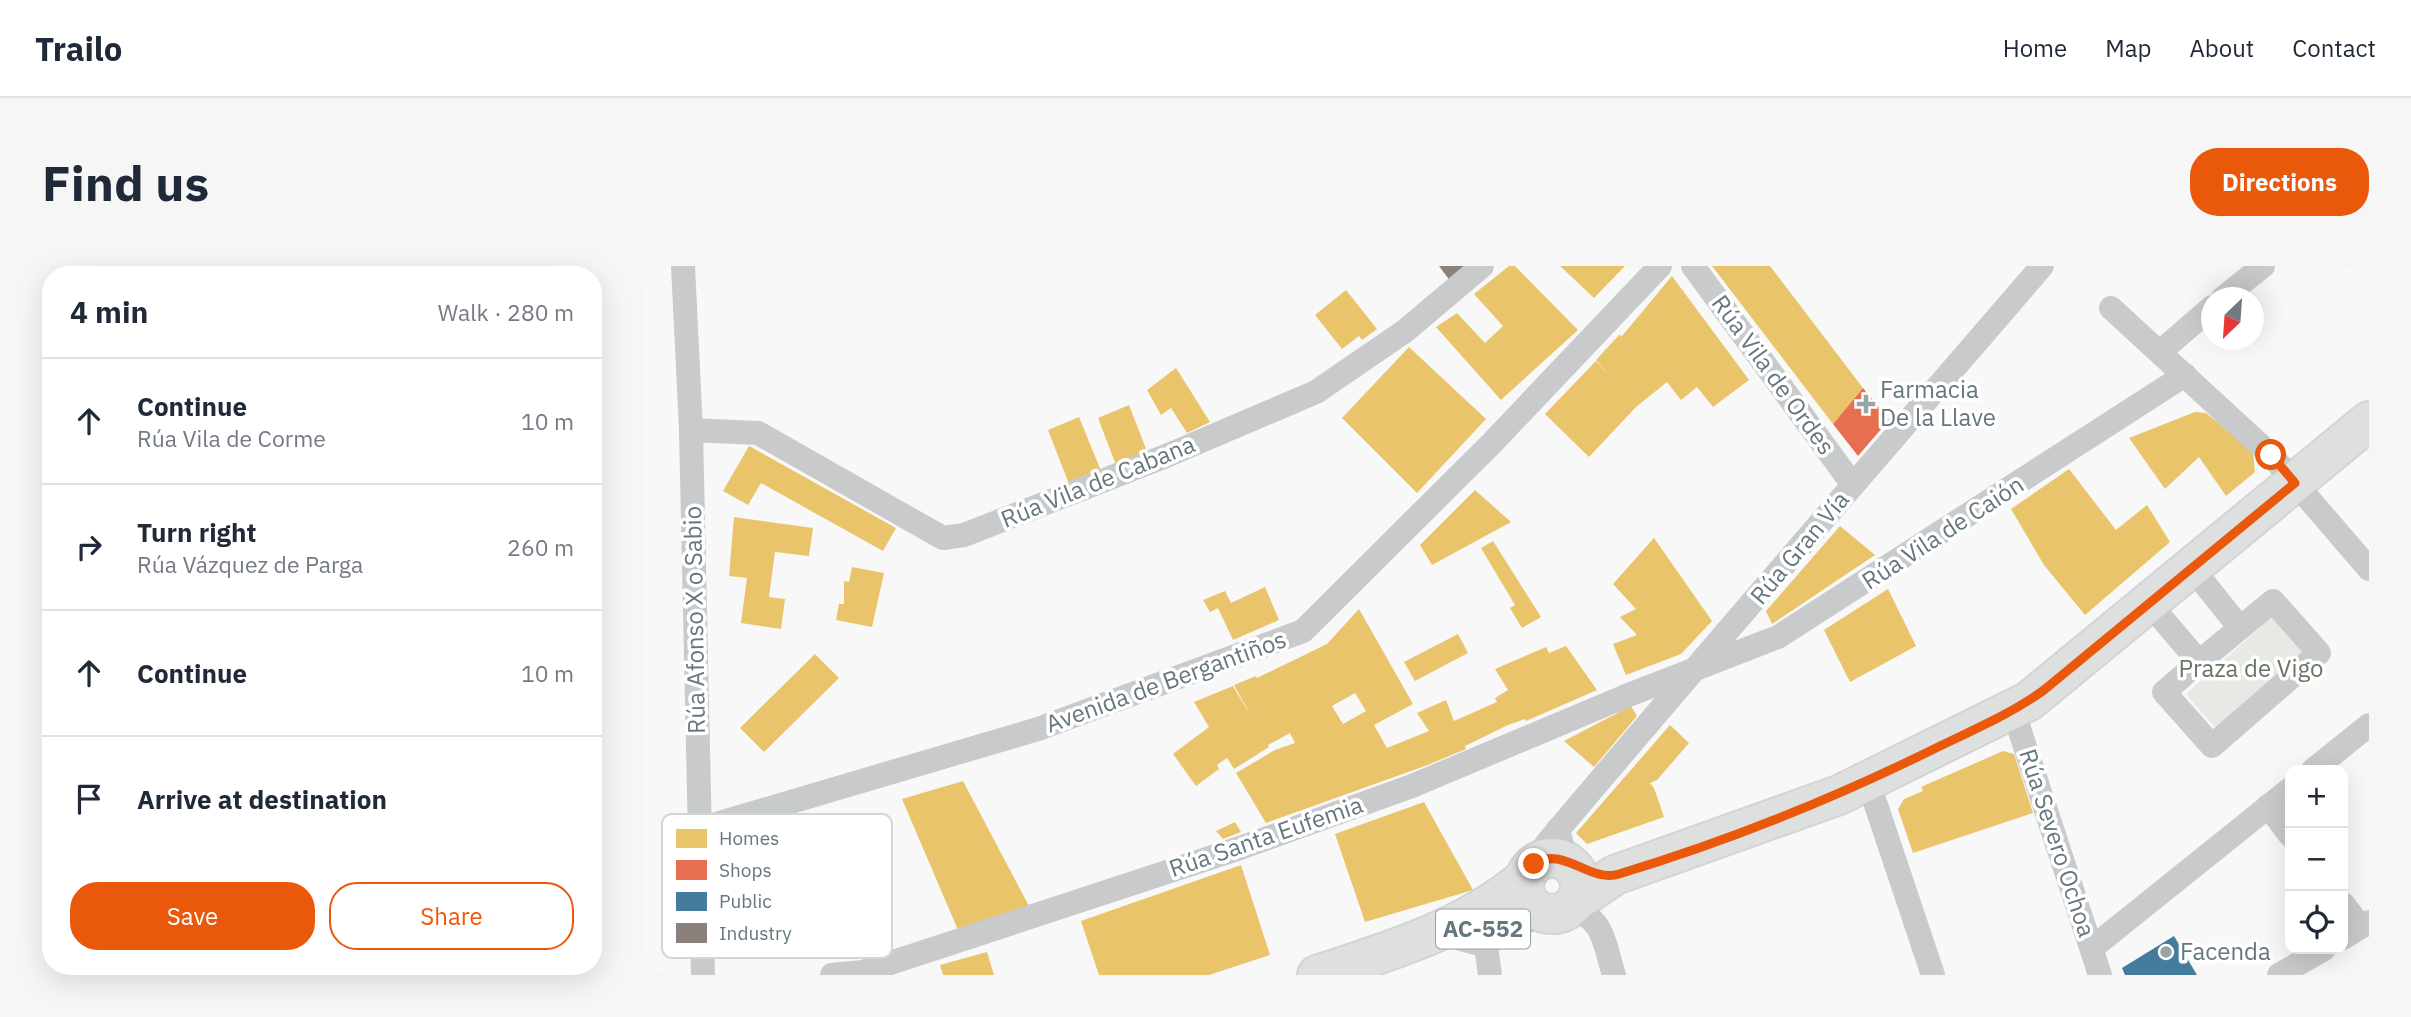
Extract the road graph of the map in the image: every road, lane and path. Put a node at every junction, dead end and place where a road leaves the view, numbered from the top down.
1 (683, 266) edge
2 (1482, 266) edge
3 (1660, 266) edge
4 (1693, 266) edge
5 (2042, 266) edge
6 (2263, 266) edge
7 (2237, 287) edge
8 (2111, 308) dead end
9 (2201, 316) edge
10 (2160, 352) junction
11 (2185, 374) junction
12 (2369, 421) edge
13 (691, 430) junction
14 (2295, 483) junction
15 (1853, 485) junction
16 (2192, 568) junction
17 (2369, 569) edge
18 (2149, 603) junction
19 (2240, 628) junction
20 (2199, 662) junction
21 (1690, 673) junction
22 (2013, 710) junction
23 (2369, 725) edge
24 (2319, 765) edge
25 (1868, 781) junction
26 (2285, 793) edge
27 (2268, 806) junction
28 (699, 814) edge
29 (753, 814) edge
30 (2285, 828) edge
31 (1545, 889) junction
32 (2348, 913) edge
33 (2357, 929) edge
34 (1436, 938) junction
35 (2092, 948) junction
36 (2314, 961) edge
37 (832, 975) edge
38 (1317, 975) edge
39 (1490, 975) edge
40 (1614, 975) edge
41 (1933, 975) edge
42 (2100, 975) edge
43 (2279, 975) edge

1 - 13 street, Rúa Afonso X o Sabio
2 - 13 street, Rúa Vila de Cabana
3 - 29 street, Avenida de Bergantiños
4 - 15 street, Rúa Vila de Ordes
5 - 15 street, Rúa Gran Vía
6 - 7 street
8 - 10 street
9 - 10 street
10 - 11 street
11 - 14 street
11 - 21 street, Rúa Vila de Caión
12 - 14 main road
13 - 28 street, Rúa Afonso X o Sabio
14 - 16 main road
14 - 17 street
15 - 21 street, Rúa Gran Vía
16 - 18 main road
16 - 19 street
18 - 20 street
18 - 22 main road
19 - 20 street
19 - 20 street
21 - 31 street, Rúa Gran Vía
21 - 37 street, Rúa Santa Eufemia
22 - 25 main road
22 - 35 street, Rúa Severo Ochoa
23 - 24 street
25 - 31 main road
25 - 41 street
26 - 27 street
27 - 30 street
27 - 35 street
31 - 34 street
31 - 34 main road, AC-552
31 - 39 street
31 - 40 street
32 - 33 street
34 - 38 main road, AC-552
35 - 42 street, Rúa Severo Ochoa
36 - 43 street

